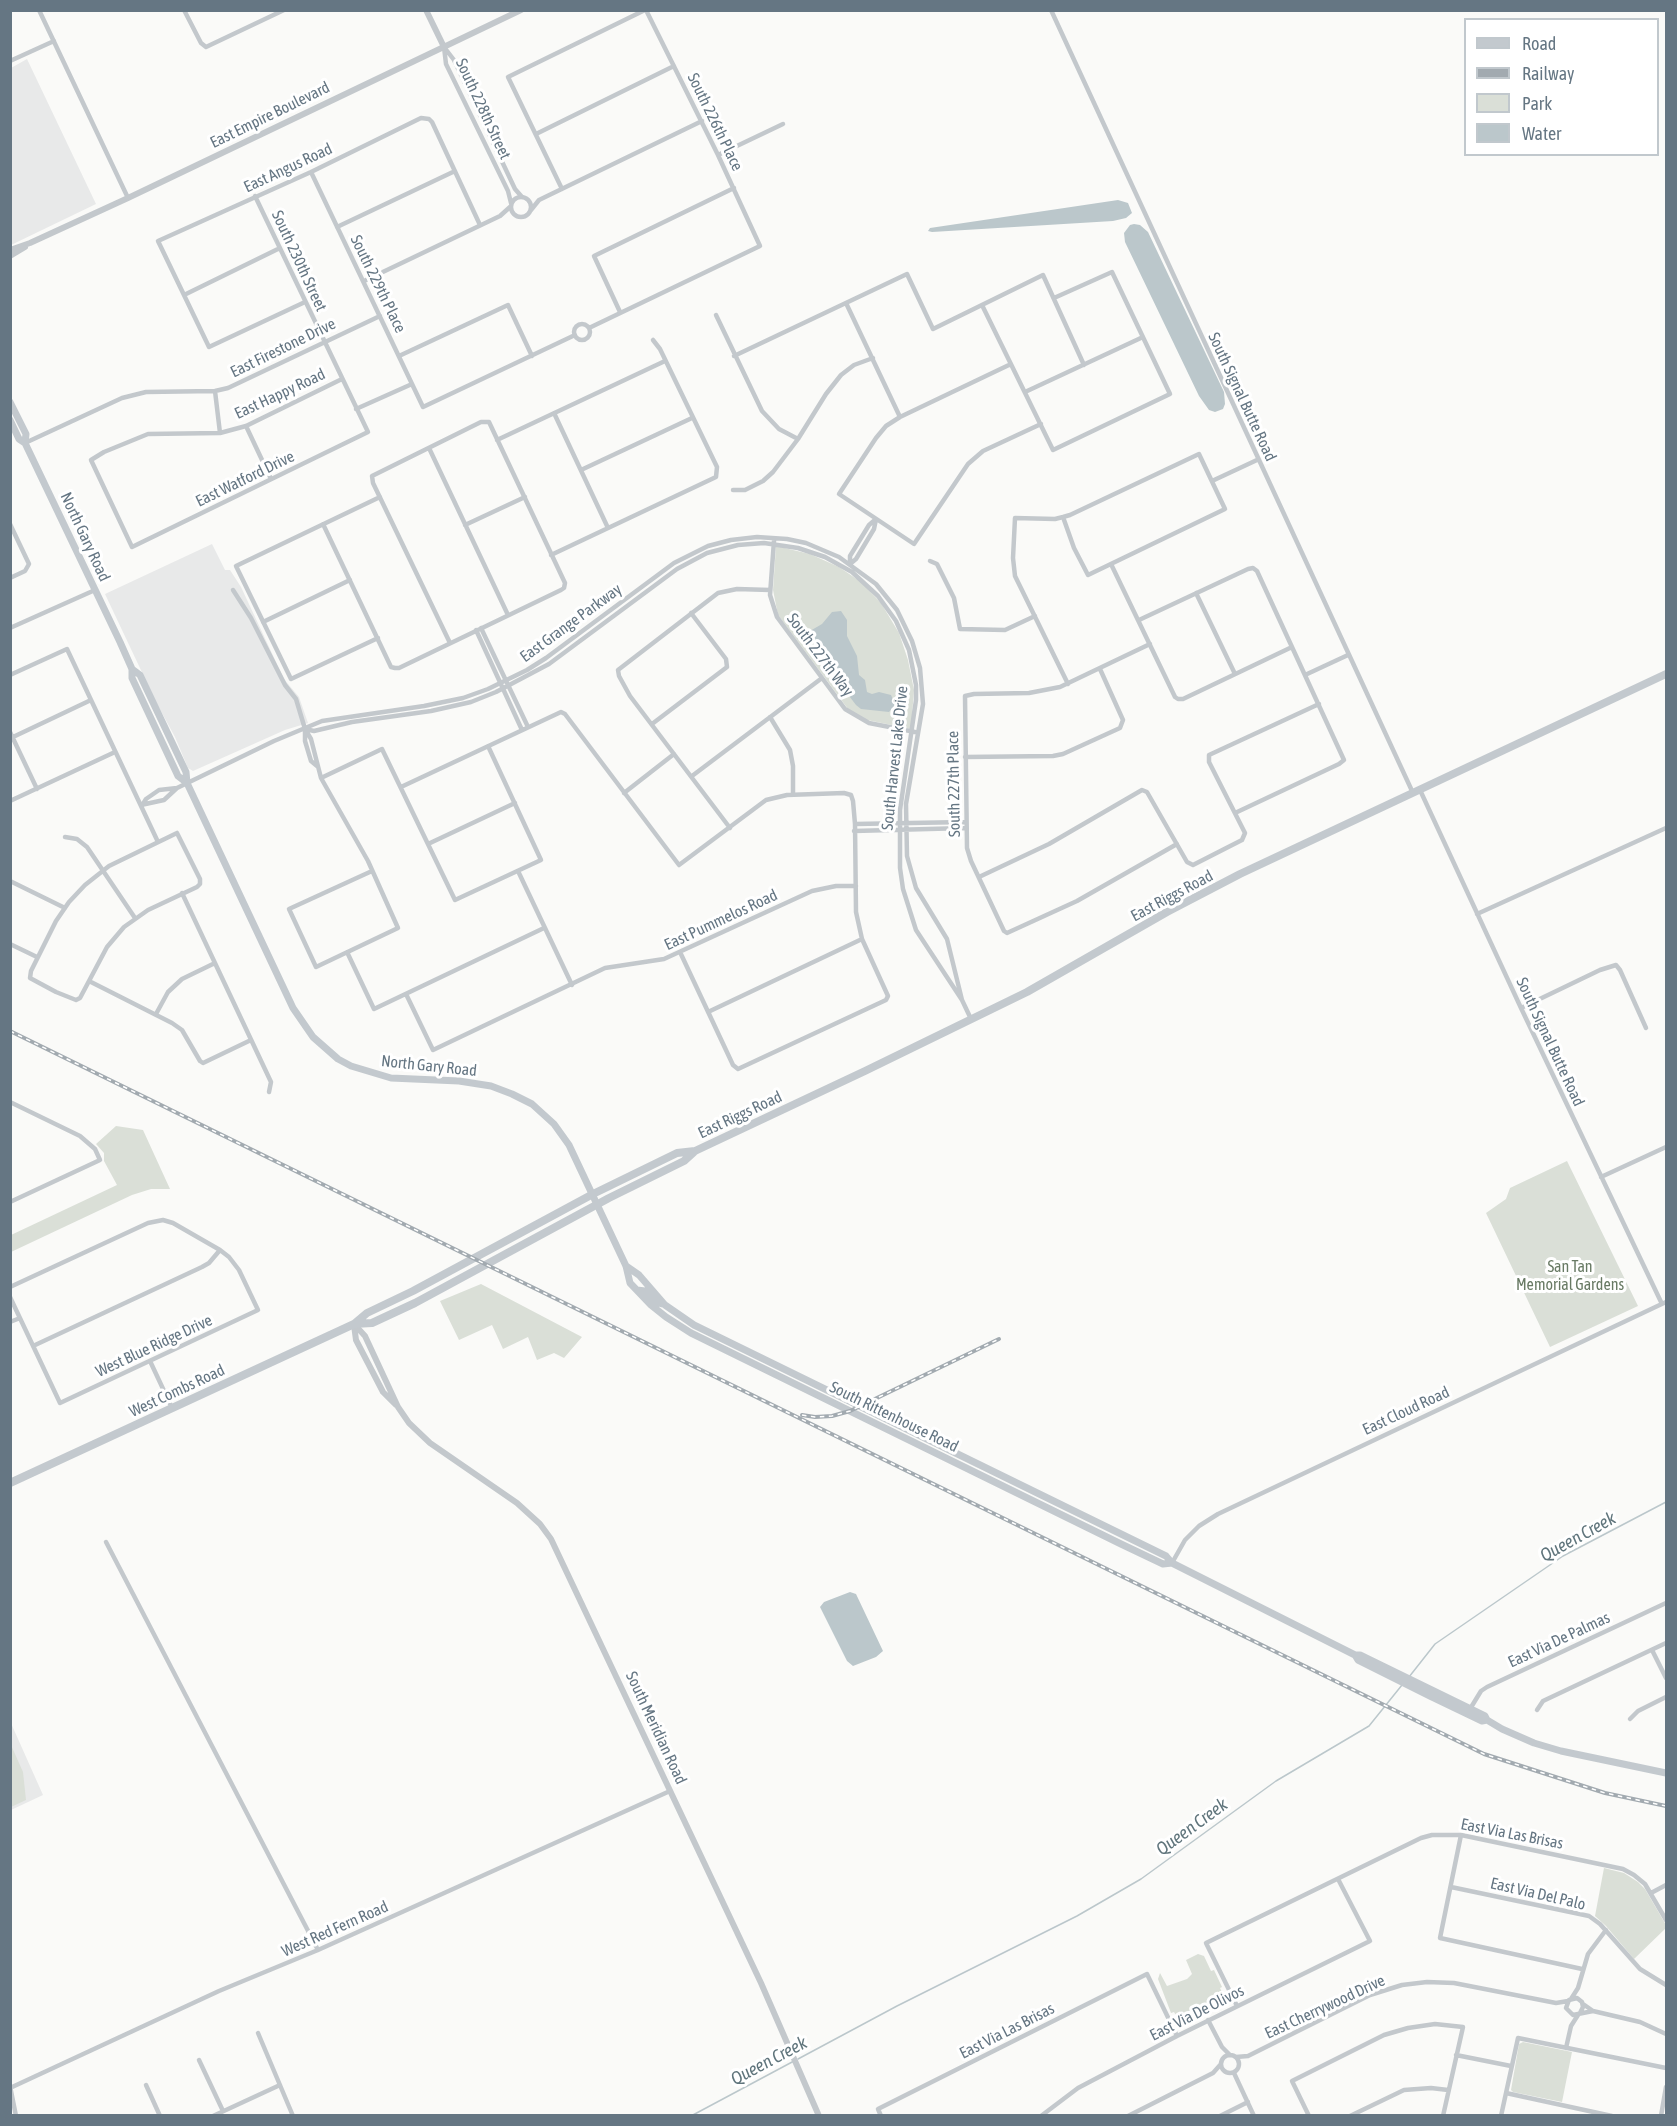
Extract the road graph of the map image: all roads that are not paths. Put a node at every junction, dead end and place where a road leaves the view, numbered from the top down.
1 (39, 10) edge
2 (184, 10) edge
3 (284, 10) edge
4 (426, 10) edge
5 (521, 10) edge
6 (645, 10) edge
7 (1051, 10) edge
8 (54, 41) junction
9 (444, 47) junction
10 (10, 61) edge
11 (674, 66) junction
12 (702, 121) junction
13 (783, 124) dead end
14 (536, 134) junction
15 (718, 155) junction
16 (455, 171) junction
17 (311, 172) junction
18 (562, 189) junction
19 (734, 189) junction
20 (255, 196) junction
21 (522, 197) junction
22 (128, 198) junction
23 (528, 200) junction
24 (539, 200) junction
25 (511, 205) junction
26 (531, 210) junction
27 (500, 216) junction
28 (514, 216) junction
29 (480, 225) junction
30 (337, 227) junction
31 (30, 243) junction
32 (279, 249) junction
33 (10, 250) edge
34 (10, 256) edge
35 (363, 281) junction
36 (184, 295) junction
37 (1054, 298) junction
38 (305, 302) junction
39 (846, 303) junction
40 (982, 304) junction
41 (620, 312) junction
42 (380, 315) junction
43 (716, 315) dead end
44 (589, 328) junction
45 (575, 335) junction
46 (1143, 337) junction
47 (653, 340) dead end
48 (324, 342) junction
49 (399, 356) junction
50 (532, 356) junction
51 (734, 356) junction
52 (873, 358) junction
53 (665, 361) junction
54 (1011, 364) junction
55 (1084, 365) junction
56 (342, 379) junction
57 (412, 384) junction
58 (215, 391) junction
59 (1025, 392) junction
60 (10, 402) edge
61 (357, 409) junction
62 (554, 413) junction
63 (900, 417) junction
64 (692, 418) junction
65 (10, 420) edge
66 (1041, 424) junction
67 (246, 426) junction
68 (368, 432) joint
69 (220, 433) junction
70 (798, 439) junction
71 (497, 440) junction
72 (25, 443) junction
73 (429, 448) junction
74 (1257, 460) junction
75 (581, 470) junction
76 (272, 479) junction
77 (1212, 481) junction
78 (733, 490) dead end
79 (380, 497) junction
80 (525, 497) junction
81 (1063, 517) junction
82 (876, 519) junction
83 (10, 524) edge
84 (323, 524) junction
85 (465, 525) junction
86 (608, 528) junction
87 (860, 540) junction
88 (774, 541) junction
89 (866, 543) junction
90 (132, 547) joint
91 (551, 555) junction
92 (930, 561) dead end
93 (1111, 564) junction
94 (848, 566) junction
95 (10, 578) edge
96 (350, 580) junction
97 (95, 590) junction
98 (233, 590) dead end
99 (770, 590) junction
100 (1196, 593) junction
101 (691, 613) junction
102 (508, 615) junction
103 (1035, 616) junction
104 (1139, 620) junction
105 (263, 622) junction
106 (10, 628) edge
107 (478, 629) junction
108 (378, 638) junction
109 (450, 643) junction
110 (1150, 644) junction
111 (1292, 647) junction
112 (1348, 655) junction
113 (1100, 669) junction
114 (1235, 674) junction
115 (1666, 674) edge
116 (10, 675) edge
117 (1305, 675) junction
118 (822, 678) junction
119 (503, 681) junction
120 (1068, 684) junction
121 (506, 687) junction
122 (91, 700) junction
123 (1319, 704) junction
124 (770, 717) junction
125 (652, 724) junction
126 (525, 728) junction
127 (305, 729) junction
128 (913, 731) junction
129 (919, 733) junction
130 (12, 734) edge
131 (488, 746) junction
132 (115, 752) junction
133 (674, 754) junction
134 (965, 757) junction
135 (692, 776) junction
136 (321, 778) junction
137 (187, 783) junction
138 (177, 788) junction
139 (401, 788) junction
140 (37, 789) junction
141 (1416, 792) junction
142 (156, 793) junction
143 (624, 793) junction
144 (793, 794) junction
145 (10, 801) edge
146 (159, 801) junction
147 (515, 803) junction
148 (142, 804) junction
149 (1235, 813) junction
150 (899, 823) junction
151 (906, 823) junction
152 (855, 824) junction
153 (966, 825) junction
154 (730, 828) junction
155 (1666, 828) edge
156 (899, 829) junction
157 (906, 829) junction
158 (854, 831) junction
159 (65, 837) dead end
160 (158, 842) junction
161 (428, 844) junction
162 (1177, 844) junction
163 (103, 869) junction
164 (372, 871) junction
165 (518, 871) junction
166 (979, 877) junction
167 (10, 881) edge
168 (856, 886) junction
169 (182, 893) junction
170 (65, 908) junction
171 (1476, 914) junction
172 (135, 918) junction
173 (544, 927) junction
174 (862, 939) junction
175 (10, 944) edge
176 (347, 952) junction
177 (680, 952) junction
178 (37, 957) junction
179 (215, 963) junction
180 (88, 981) junction
181 (572, 985) junction
182 (406, 994) junction
183 (962, 1000) junction
184 (1521, 1008) junction
185 (708, 1012) junction
186 (156, 1014) junction
187 (972, 1020) junction
188 (1646, 1028) dead end
189 (251, 1040) junction
190 (269, 1092) dead end
191 (10, 1102) edge
192 (1666, 1147) edge
193 (695, 1151) junction
194 (1601, 1177) junction
195 (593, 1194) junction
196 (10, 1202) edge
197 (597, 1204) junction
198 (220, 1250) junction
199 (626, 1266) junction
200 (10, 1287) edge
201 (637, 1290) junction
202 (10, 1297) edge
203 (1664, 1303) edge
204 (665, 1305) junction
205 (662, 1314) junction
206 (20, 1317) junction
207 (10, 1322) edge
208 (354, 1324) junction
209 (700, 1327) junction
210 (33, 1346) junction
211 (150, 1361) junction
212 (172, 1408) junction
213 (10, 1483) edge
214 (106, 1542) dead end
215 (1172, 1563) junction
216 (1666, 1603) edge
217 (1666, 1643) edge
218 (1652, 1650) junction
219 (1666, 1678) edge
220 (1432, 1694) junction
221 (1666, 1697) edge
222 (1470, 1708) junction
223 (1537, 1710) dead end
224 (1630, 1719) dead end
225 (1487, 1720) junction
226 (1666, 1773) edge
227 (670, 1791) junction
228 (1461, 1835) junction
229 (1338, 1879) junction
230 (1666, 1886) edge
231 (1451, 1887) junction
232 (1651, 1893) junction
233 (1666, 1920) edge
234 (1606, 1930) junction
235 (318, 1950) junction
236 (1582, 1969) junction
237 (1666, 1985) edge
238 (1578, 1988) junction
239 (1569, 2000) junction
240 (1582, 2002) junction
241 (1556, 2003) junction
242 (1237, 2006) junction
243 (1593, 2010) junction
244 (1568, 2011) junction
245 (1579, 2014) junction
246 (1208, 2020) junction
247 (1571, 2026) junction
248 (258, 2033) dead end
249 (1666, 2034) edge
250 (1177, 2036) junction
251 (1222, 2047) junction
252 (1566, 2048) junction
253 (1230, 2055) junction
254 (1456, 2055) junction
255 (1248, 2056) junction
256 (1236, 2057) junction
257 (199, 2060) dead end
258 (1222, 2062) junction
259 (1239, 2065) junction
260 (1512, 2066) junction
261 (1666, 2068) edge
262 (1225, 2072) junction
263 (1213, 2073) junction
264 (1234, 2073) junction
265 (146, 2085) dead end
266 (280, 2085) junction
267 (1666, 2086) edge
268 (11, 2088) edge
269 (1448, 2090) junction
270 (1506, 2093) junction
271 (1248, 2102) junction
272 (223, 2111) junction
273 (16, 2115) edge
274 (160, 2115) edge
275 (213, 2115) edge
276 (293, 2115) edge
277 (819, 2115) edge
278 (881, 2115) edge
279 (1041, 2115) edge
280 (1128, 2115) edge
281 (1220, 2115) edge
282 (1254, 2115) edge
283 (1309, 2115) edge
284 (1350, 2115) edge
285 (1443, 2115) edge
286 (1501, 2115) edge
287 (1612, 2115) edge
288 (1660, 2115) edge

1 - 8 street
2 - 3 street
4 - 9 street
5 - 9 street, East Empire Boulevard
6 - 11 street, South 226th Place
6 - 14 street
7 - 74 street, South Signal Butte Road
8 - 10 street
8 - 22 street
9 - 21 street, South 228th Street
9 - 22 street, East Empire Boulevard
9 - 25 street, South 228th Street
11 - 12 street, South 226th Place
11 - 14 street
12 - 15 street, South 226th Place
12 - 18 street
13 - 15 street
14 - 18 street
15 - 19 street, South 226th Place
16 - 17 street, East Angus Road
16 - 29 street
16 - 30 street
17 - 20 street, East Angus Road
17 - 30 street, South 229th Place
18 - 24 street
19 - 41 street
19 - 41 street, South 226th Place
20 - 32 street, South 230th Street
20 - 36 street, East Angus Road
21 - 23 street
21 - 25 street
22 - 31 street, East Empire Boulevard
23 - 24 street
23 - 26 street
24 - 26 street
25 - 27 street
25 - 28 street
26 - 28 street
27 - 28 street
27 - 29 street
29 - 35 street
30 - 35 street, South 229th Place
31 - 33 street, East Empire Boulevard
31 - 34 street, East Empire Boulevard
32 - 36 street
32 - 38 street, South 230th Street
35 - 42 street, South 229th Place
36 - 38 street
37 - 40 street
37 - 46 street
37 - 55 street
38 - 48 street, South 230th Street
39 - 40 street
39 - 51 street
39 - 52 street
40 - 54 street
41 - 44 street
42 - 48 street, East Firestone Drive
42 - 49 street, South 229th Place
43 - 51 street
44 - 45 street
44 - 45 street
45 - 50 street
46 - 55 street
46 - 66 street
47 - 53 street
48 - 56 street, South 230th Street
48 - 58 street, East Firestone Drive
49 - 50 street
49 - 57 street, South 229th Place
50 - 57 street, South 229th Place
51 - 70 street
52 - 63 street
52 - 70 street
53 - 62 street
53 - 64 street
54 - 59 street
54 - 63 street
55 - 59 street
56 - 61 street, South 230th Street
56 - 67 street, East Happy Road
57 - 61 street
58 - 69 street
58 - 72 street, East Firestone Drive
59 - 66 street
60 - 72 main road
61 - 68 street, South 230th Street
62 - 71 street
62 - 75 street
63 - 82 street
64 - 75 street
64 - 86 street
65 - 72 main road, North Gary Road
66 - 82 street
67 - 69 street, East Happy Road
67 - 76 street
68 - 76 street, East Watford Drive
69 - 90 street, East Happy Road
70 - 78 street
71 - 73 street
71 - 80 street
72 - 97 main road, North Gary Road
73 - 79 street
73 - 85 street
74 - 77 street
74 - 112 street, South Signal Butte Road
75 - 86 street
76 - 90 street, East Watford Drive
77 - 81 street
77 - 93 street
79 - 84 street
79 - 109 street
80 - 85 street
80 - 91 street
81 - 93 street
81 - 103 street
82 - 87 street
82 - 89 street
83 - 95 street
84 - 96 street
84 - 105 street
85 - 102 street
86 - 91 street
87 - 89 street
87 - 94 street
88 - 94 street, South Harvest Lake Drive
88 - 99 street, South 227th Way
88 - 119 street, East Grange Parkway
88 - 121 street, East Grange Parkway
89 - 94 street
91 - 102 street
92 - 103 street
93 - 104 street
94 - 128 street, South Harvest Lake Drive
94 - 129 street, South Harvest Lake Drive
96 - 105 street
96 - 108 street
97 - 106 street
97 - 137 main road, North Gary Road
98 - 127 street
99 - 101 street
99 - 118 street, South 227th Way
100 - 104 street
100 - 111 street
100 - 114 street
101 - 125 street
101 - 125 street
102 - 107 street
103 - 120 street
104 - 110 street
105 - 108 street
107 - 109 street
107 - 119 street
108 - 109 street
110 - 113 street
110 - 114 street
111 - 114 street
111 - 117 street
112 - 117 street
112 - 141 street, South Signal Butte Road
113 - 120 street
113 - 134 street
115 - 141 main road, East Riggs Road
116 - 122 street
117 - 123 street
118 - 124 street
118 - 128 street, South 227th Way
119 - 121 street
119 - 127 street, East Grange Parkway
120 - 134 street, South 227th Place
121 - 126 street
121 - 127 street, East Grange Parkway
122 - 130 street
122 - 132 street
123 - 149 street
123 - 149 street
124 - 135 street
124 - 144 street
125 - 133 street
126 - 131 street
126 - 143 street
127 - 136 street
127 - 137 street, East Grange Parkway
128 - 129 street, South 227th Way
128 - 150 street, South Harvest Lake Drive
129 - 151 street, South Harvest Lake Drive
130 - 140 street
131 - 139 street
131 - 147 street
132 - 140 street
132 - 148 street
133 - 135 street
133 - 143 street
134 - 153 street, South 227th Place
135 - 154 street
136 - 139 street
136 - 164 street
137 - 138 street, East Grange Parkway
137 - 195 main road, North Gary Road
138 - 142 street
138 - 146 street
139 - 161 street
140 - 145 street
141 - 171 street, South Signal Butte Road
141 - 187 main road, East Riggs Road
142 - 146 street
142 - 148 street
143 - 154 street
144 - 152 street
144 - 154 street
146 - 148 street
147 - 161 street
147 - 165 street
148 - 160 street
149 - 162 street
150 - 151 street
150 - 152 street
150 - 156 street, South Harvest Lake Drive
151 - 153 street
151 - 157 street, South Harvest Lake Drive
152 - 158 street
153 - 157 street
153 - 166 street, South 227th Place
155 - 171 street
156 - 157 street
156 - 158 street
156 - 183 street, South Harvest Lake Drive
157 - 183 street, South Harvest Lake Drive
158 - 168 street
159 - 163 street
160 - 163 street
160 - 169 street
161 - 165 street
162 - 166 street
162 - 166 street, South 227th Place
163 - 170 street
163 - 172 street
164 - 176 street
164 - 176 street
165 - 173 street
167 - 170 street
168 - 174 street
168 - 177 street, East Pummelos Road
169 - 172 street
169 - 179 street
170 - 178 street
171 - 184 street, South Signal Butte Road
172 - 180 street
173 - 181 street
173 - 182 street
174 - 185 street
174 - 185 street
175 - 178 street
176 - 182 street
177 - 181 street, East Pummelos Road
177 - 185 street
178 - 180 street
179 - 186 street
179 - 189 street
180 - 186 street
181 - 182 street, East Pummelos Road
183 - 187 street, South Harvest Lake Drive
184 - 188 street
184 - 194 street, South Signal Butte Road
186 - 189 street
187 - 193 main road, East Riggs Road
189 - 190 street
191 - 196 street
192 - 194 street
193 - 195 main road, East Riggs Road
193 - 197 main road, East Riggs Road
194 - 203 street, South Signal Butte Road
195 - 197 main road, North Gary Road
195 - 208 main road, West Combs Road
197 - 199 main road, South Rittenhouse Road
197 - 208 main road, West Combs Road
198 - 200 street
198 - 210 street
198 - 211 street, West Blue Ridge Drive
199 - 201 main road, South Rittenhouse Road
199 - 204 main road, South Rittenhouse Road
201 - 204 main road
201 - 205 main road, South Rittenhouse Road
202 - 206 street
203 - 215 street, East Cloud Road
204 - 209 main road, South Rittenhouse Road
205 - 209 main road
205 - 215 main road, South Rittenhouse Road
206 - 207 street
206 - 210 street
208 - 212 main road, West Combs Road
208 - 227 street, South Meridian Road
209 - 215 main road, South Rittenhouse Road
210 - 211 street, West Blue Ridge Drive
211 - 212 street
212 - 213 main road, West Combs Road
214 - 235 street
215 - 220 main road, South Rittenhouse Road
216 - 222 street, East Via De Palmas
217 - 218 street
218 - 219 street
218 - 223 street
220 - 222 main road, South Rittenhouse Road
220 - 225 main road, South Rittenhouse Road
221 - 224 street
222 - 225 main road, South Rittenhouse Road
225 - 226 main road, South Rittenhouse Road
227 - 235 street, West Red Fern Road
227 - 277 street, South Meridian Road
228 - 229 street, East Via Las Brisas
228 - 231 street
228 - 232 street, East Via Las Brisas
229 - 242 street, East Via Las Brisas
229 - 242 street, East Via De Olivos
230 - 232 street
231 - 234 street, East Via Del Palo
231 - 236 street
232 - 233 street, East Via Las Brisas
234 - 236 street
234 - 237 street, East Via Del Palo
235 - 268 street, West Red Fern Road
236 - 238 street
238 - 239 street
238 - 240 street
239 - 240 street
239 - 241 street
239 - 244 street
240 - 243 street
240 - 245 street
241 - 244 street
241 - 255 street, East Cherrywood Drive
242 - 246 street, East Via De Olivos
243 - 245 street
243 - 249 street
244 - 245 street
244 - 247 street
245 - 247 street
246 - 250 street, East Via De Olivos
246 - 251 street
247 - 252 street
248 - 266 street
250 - 278 street, East Via Las Brisas
250 - 279 street, East Via De Olivos
251 - 253 street
251 - 258 street
252 - 260 street
252 - 261 street
253 - 256 street
253 - 258 street
254 - 260 street
254 - 269 street
254 - 283 street
255 - 256 street, East Cherrywood Drive
255 - 259 street, East Cherrywood Drive
256 - 259 street
257 - 272 street
258 - 262 street
258 - 263 street
259 - 264 street
260 - 270 street
262 - 263 street
262 - 264 street
263 - 280 street
264 - 271 street
265 - 274 street
266 - 272 street
266 - 276 street
267 - 288 street
268 - 273 street
269 - 284 street
269 - 285 street
270 - 286 street
270 - 287 street
271 - 281 street
271 - 282 street
272 - 275 street

